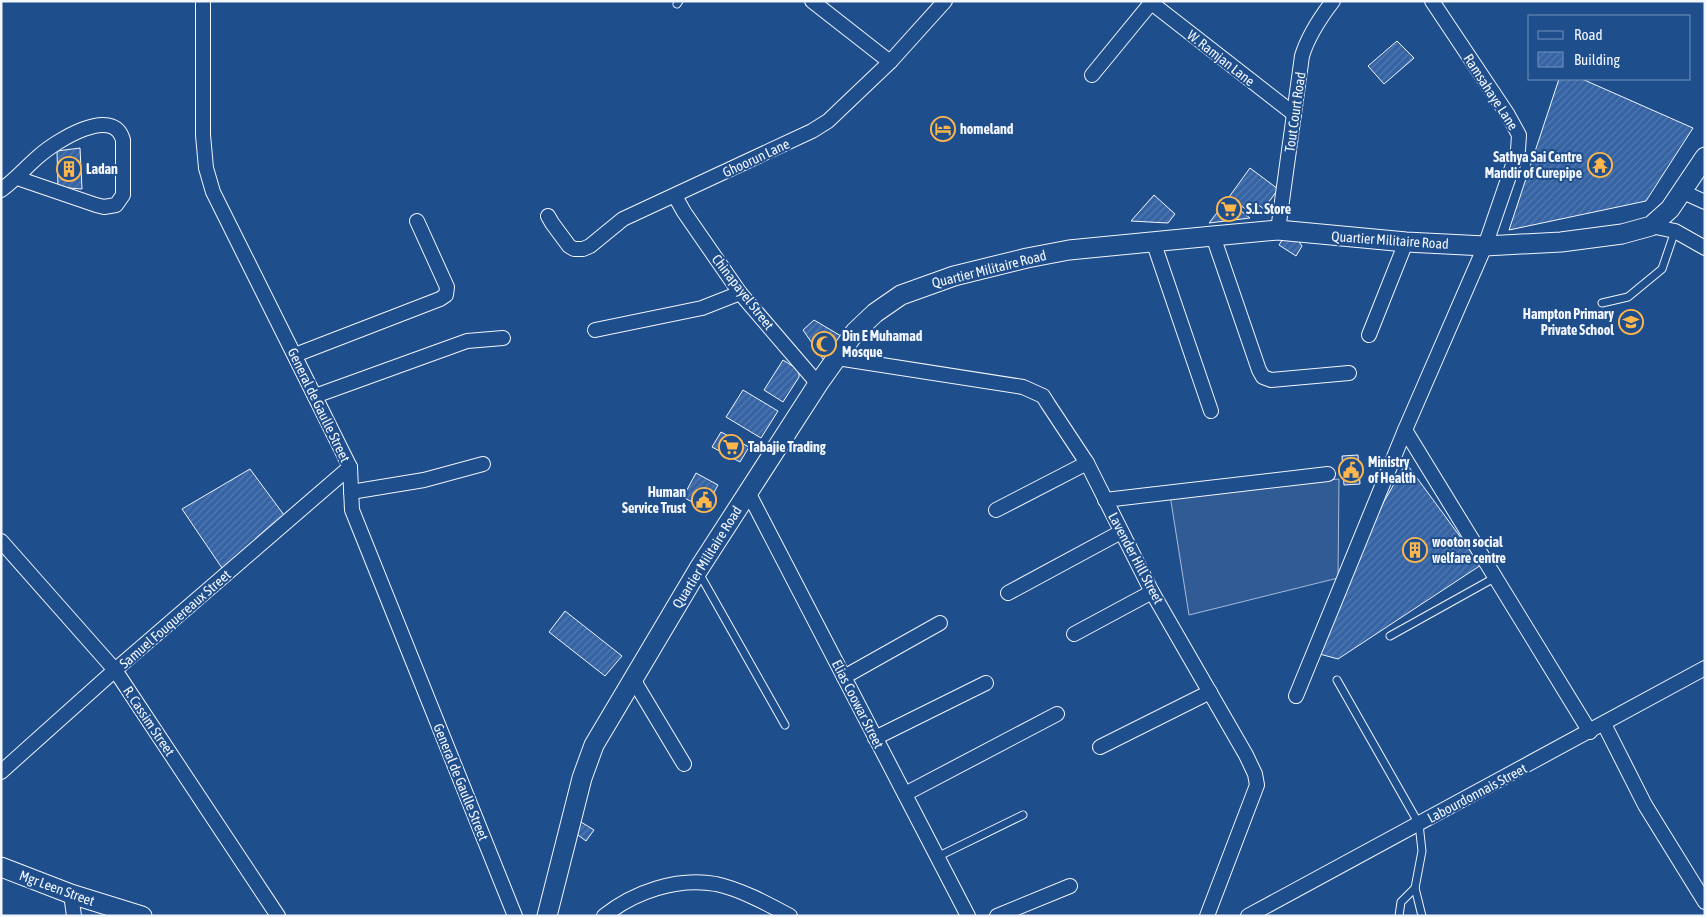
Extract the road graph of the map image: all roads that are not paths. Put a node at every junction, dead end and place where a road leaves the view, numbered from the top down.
1 (203, 1) edge
2 (812, 1) edge
3 (945, 1) edge
4 (1333, 1) edge
5 (1432, 1) edge
6 (1150, 2) edge
7 (890, 62) junction
8 (1092, 75) dead end
9 (1294, 114) junction
10 (1705, 157) edge
11 (17, 178) junction
12 (1, 190) edge
13 (1683, 192) junction
14 (675, 196) junction
15 (1705, 202) edge
16 (548, 216) dead end
17 (417, 221) dead end
18 (1651, 226) junction
19 (1278, 230) junction
20 (1675, 231) junction
21 (1213, 236) junction
22 (1153, 241) junction
23 (1406, 242) junction
24 (1484, 246) junction
25 (1705, 248) edge
26 (740, 293) junction
27 (1602, 303) dead end
28 (595, 330) dead end
29 (1369, 335) dead end
30 (503, 338) dead end
31 (295, 355) junction
32 (836, 358) junction
33 (1349, 373) dead end
34 (818, 384) junction
35 (315, 396) junction
36 (1211, 411) dead end
37 (1405, 430) junction
38 (1087, 463) junction
39 (483, 464) dead end
40 (350, 467) junction
41 (1328, 474) dead end
42 (351, 492) junction
43 (748, 492) junction
44 (1105, 500) junction
45 (996, 510) dead end
46 (1121, 532) junction
47 (1, 541) edge
48 (698, 570) junction
49 (1496, 577) junction
50 (1152, 592) junction
51 (1008, 593) dead end
52 (940, 624) dead end
53 (1074, 634) dead end
54 (1390, 636) dead end
55 (1705, 668) edge
56 (115, 670) junction
57 (844, 677) junction
58 (633, 679) junction
59 (1337, 680) dead end
60 (986, 683) dead end
61 (1210, 692) junction
62 (1296, 696) dead end
63 (1057, 714) dead end
64 (785, 724) dead end
65 (1604, 724) junction
66 (1590, 732) junction
67 (875, 738) junction
68 (1100, 747) dead end
69 (684, 764) dead end
70 (1, 772) edge
71 (905, 794) junction
72 (1023, 814) dead end
73 (1419, 824) junction
74 (938, 857) junction
75 (1, 867) edge
76 (1070, 886) dead end
77 (1415, 888) junction
78 (72, 894) junction
79 (1705, 902) edge
80 (74, 916) edge
81 (142, 916) edge
82 (278, 916) edge
83 (515, 916) edge
84 (547, 916) edge
85 (604, 916) edge
86 (790, 916) edge
87 (968, 916) edge
88 (997, 916) edge
89 (1207, 916) edge
90 (1248, 916) edge
91 (1399, 916) edge
92 (1422, 916) edge

1 - 31 street, General de Gaulle Street
2 - 7 street
3 - 7 street, Ghoorun Lane
4 - 9 street, Tout Court Road
5 - 24 street, Ramsahaye Lane
6 - 8 street
6 - 9 street, W. Ramjan Lane
7 - 14 street, Ghoorun Lane
9 - 19 street, Tout Court Road
10 - 13 main road, Quartier Militaire Road
11 - 11 street
11 - 12 street
13 - 15 street
13 - 18 main road, Quartier Militaire Road
14 - 16 street, Ghoorun Lane
14 - 26 street, Chinapayel Street
17 - 31 street
18 - 20 street
18 - 24 main road, Quartier Militaire Road
19 - 21 main road, Quartier Militaire Road
19 - 23 main road, Quartier Militaire Road
20 - 25 street
20 - 27 lane
21 - 22 main road, Quartier Militaire Road
21 - 33 street
22 - 32 main road, Quartier Militaire Road
22 - 36 street
23 - 24 main road, Quartier Militaire Road
23 - 29 street
24 - 37 street
26 - 28 street
26 - 34 street, Chinapayel Street
30 - 35 street
31 - 35 street, General de Gaulle Street
32 - 34 main road, Quartier Militaire Road
32 - 38 street, Lavender Hill Street
34 - 43 main road, Quartier Militaire Road
35 - 40 street, General de Gaulle Street
37 - 49 street
37 - 62 street
38 - 44 street, Lavender Hill Street
38 - 45 street
39 - 42 street
40 - 42 street, General de Gaulle Street
40 - 56 street, Samuel Fouquereaux Street
41 - 44 street
42 - 83 street, General de Gaulle Street
43 - 48 main road, Quartier Militaire Road
43 - 57 street, Elias Coowar Street
44 - 46 street, Lavender Hill Street
46 - 50 street, Lavender Hill Street
46 - 51 street
47 - 56 street, R. Cassim Street
48 - 58 main road, Quartier Militaire Road
48 - 64 lane
49 - 54 lane
49 - 66 street
50 - 53 street
50 - 61 street, Lavender Hill Street
52 - 57 street
55 - 65 street, Labourdonnais Street
56 - 70 street, Samuel Fouquereaux Street
56 - 82 street, R. Cassim Street
57 - 67 street, Elias Coowar Street
58 - 69 street
58 - 84 main road, Quartier Militaire Road
59 - 73 lane
60 - 67 street
61 - 68 street
61 - 89 street, Lavender Hill Street
63 - 71 street
65 - 66 street, Labourdonnais Street
65 - 79 street
66 - 73 street, Labourdonnais Street
67 - 71 street, Elias Coowar Street
71 - 74 street, Elias Coowar Street
72 - 74 lane
73 - 77 lane
73 - 90 street, Labourdonnais Street
74 - 87 street, Elias Coowar Street
75 - 78 main road, Mgr Leen Street
76 - 88 street
77 - 91 lane
77 - 92 lane
78 - 80 street
78 - 81 main road, Mgr Leen Street
85 - 86 street

